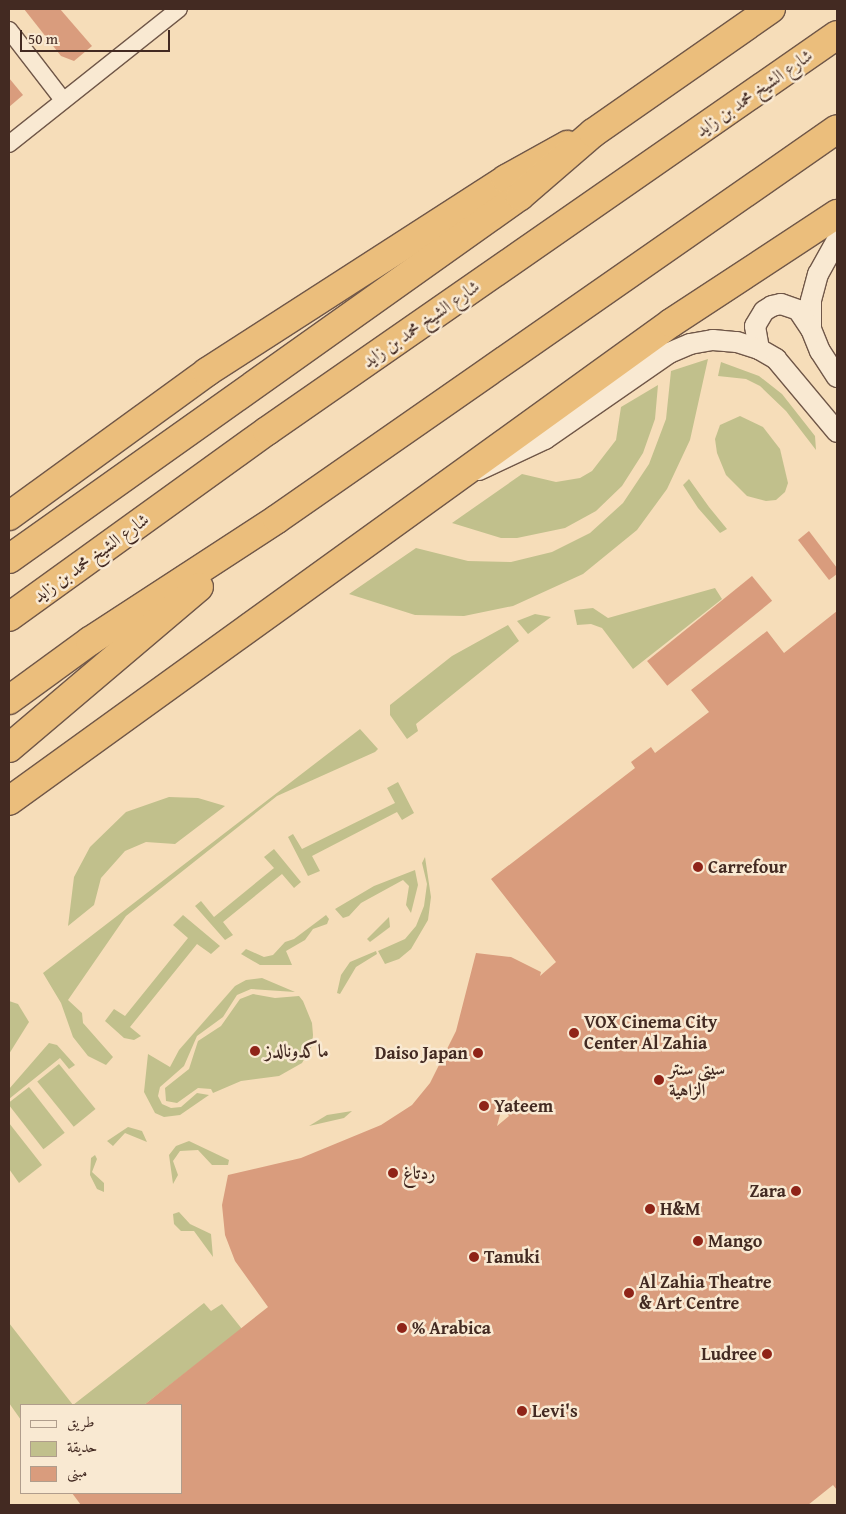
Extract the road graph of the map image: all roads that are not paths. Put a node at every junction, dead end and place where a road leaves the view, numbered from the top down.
1 (179, 9) edge
2 (771, 9) edge
3 (9, 30) edge
4 (837, 35) edge
5 (63, 100) junction
6 (837, 128) edge
7 (593, 133) junction
8 (9, 144) edge
9 (837, 214) edge
10 (837, 240) edge
11 (811, 329) junction
12 (759, 349) junction
13 (837, 377) edge
14 (837, 432) edge
15 (460, 475) junction
16 (9, 516) edge
17 (277, 519) junction
18 (9, 559) edge
19 (9, 617) edge
20 (9, 700) edge
21 (9, 748) edge
22 (9, 801) edge

1 - 5 street
2 - 7 highway
3 - 5 street
4 - 19 highway, شارع الشيخ محمد بن زايد
5 - 8 street
6 - 17 highway
7 - 16 highway
7 - 18 highway
9 - 15 highway
10 - 11 street
11 - 12 street
11 - 13 street
12 - 14 street
12 - 15 street
15 - 22 highway
17 - 20 highway
17 - 21 highway

